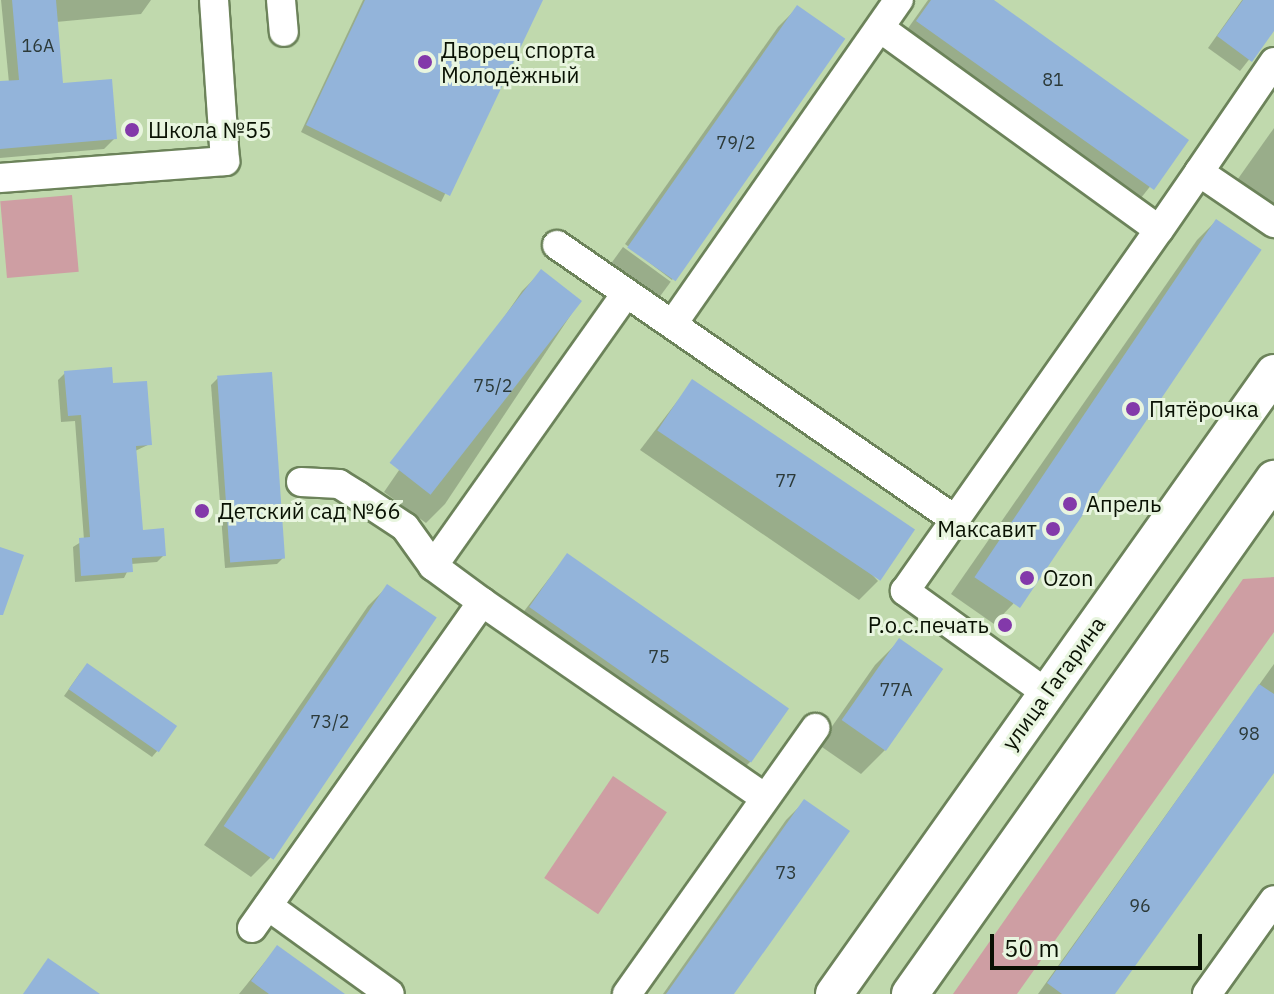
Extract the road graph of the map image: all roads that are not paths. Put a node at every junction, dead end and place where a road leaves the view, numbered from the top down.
1 (214, 0) edge
2 (281, 0) edge
3 (899, 0) edge
4 (880, 28) junction
5 (284, 32) dead end
6 (1274, 62) edge
7 (1199, 172) junction
8 (0, 178) edge
9 (1274, 223) edge
10 (1159, 230) junction
11 (557, 245) dead end
12 (626, 293) junction
13 (674, 322) junction
14 (1274, 373) edge
15 (1274, 479) edge
16 (301, 482) dead end
17 (956, 520) junction
18 (433, 566) junction
19 (482, 602) junction
20 (1045, 692) junction
21 (815, 728) dead end
22 (765, 798) junction
23 (1274, 900) edge
24 (390, 994) edge
25 (627, 994) edge
26 (834, 994) edge
27 (910, 994) edge
28 (1207, 994) edge

1 - 8 lane
2 - 5 lane
3 - 4 lane
4 - 10 lane
4 - 13 lane
6 - 7 lane
7 - 9 lane
7 - 10 lane
10 - 17 lane
11 - 12 lane
12 - 13 lane
12 - 18 lane
13 - 17 lane
14 - 20 main road, улица Гагарина
15 - 27 main road
16 - 18 lane
17 - 20 lane
18 - 19 lane
19 - 22 lane
19 - 24 lane
20 - 26 main road, улица Гагарина
21 - 22 lane
22 - 25 lane
23 - 28 lane

